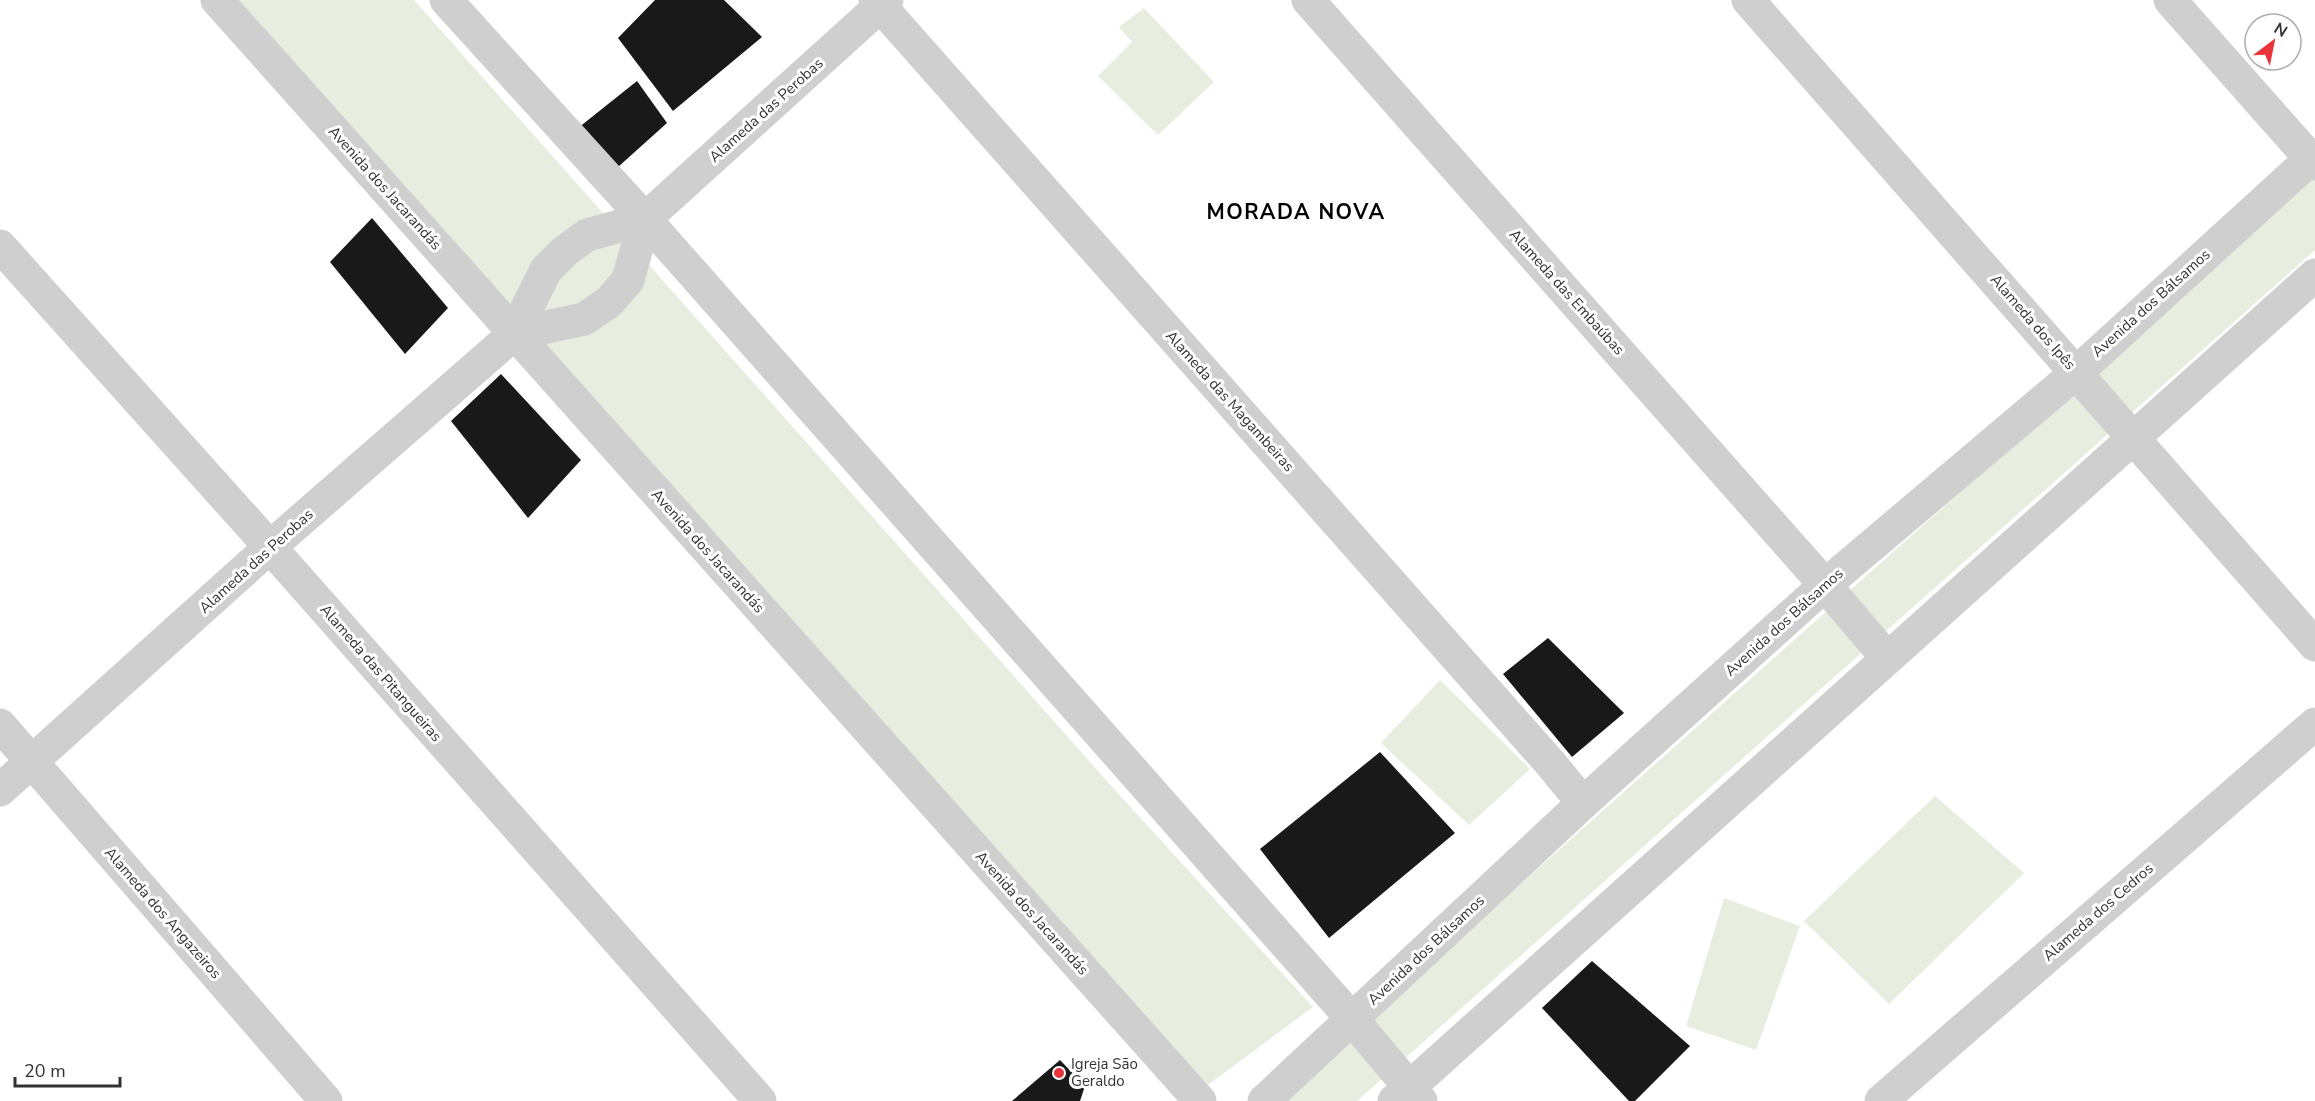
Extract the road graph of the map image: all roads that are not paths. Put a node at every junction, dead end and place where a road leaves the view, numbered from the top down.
1 (217, 0) edge
2 (446, 0) edge
3 (1308, 0) edge
4 (1749, 0) edge
5 (2170, 0) edge
6 (881, 2) edge
7 (2313, 159) edge
8 (645, 219) junction
9 (0, 246) edge
10 (2315, 275) edge
11 (514, 334) junction
12 (2077, 372) junction
13 (2132, 437) junction
14 (270, 547) junction
15 (1825, 585) junction
16 (2315, 645) edge
17 (1887, 658) junction
18 (2315, 724) edge
19 (0, 725) edge
20 (33, 761) junction
21 (0, 790) edge
22 (1583, 803) junction
23 (1352, 1019) junction
24 (1408, 1096) edge
25 (326, 1101) edge
26 (760, 1101) edge
27 (1200, 1101) edge
28 (1264, 1101) edge
29 (1881, 1101) edge

1 - 11 street, Avenida dos Jacarandás
2 - 8 street
3 - 15 street, Alameda das Embaúbas
4 - 12 street, Alameda dos Ipês
5 - 7 street
6 - 8 street, Alameda das Perobas
6 - 22 street, Alameda das Magambeiras
7 - 12 street, Avenida dos Bálsamos
8 - 11 street, Alameda das Perobas
8 - 11 street, Alameda das Perobas
8 - 23 street
9 - 14 street, Alameda das Pitangueiras
10 - 13 street
11 - 14 street, Alameda das Perobas
11 - 27 street, Avenida dos Jacarandás
12 - 13 street, Alameda dos Ipês
12 - 15 street, Avenida dos Bálsamos
13 - 16 street, Alameda dos Ipês
13 - 17 street
14 - 20 street, Alameda das Perobas
14 - 26 street, Alameda das Pitangueiras
15 - 17 street, Alameda das Embaúbas
15 - 22 street, Avenida dos Bálsamos
17 - 24 street
18 - 29 street, Alameda dos Cedros
19 - 20 street, Alameda dos Angazeiros
20 - 21 street, Alameda das Perobas
20 - 25 street, Alameda dos Angazeiros
22 - 23 street, Avenida dos Bálsamos
23 - 24 street
23 - 28 street, Avenida dos Bálsamos

